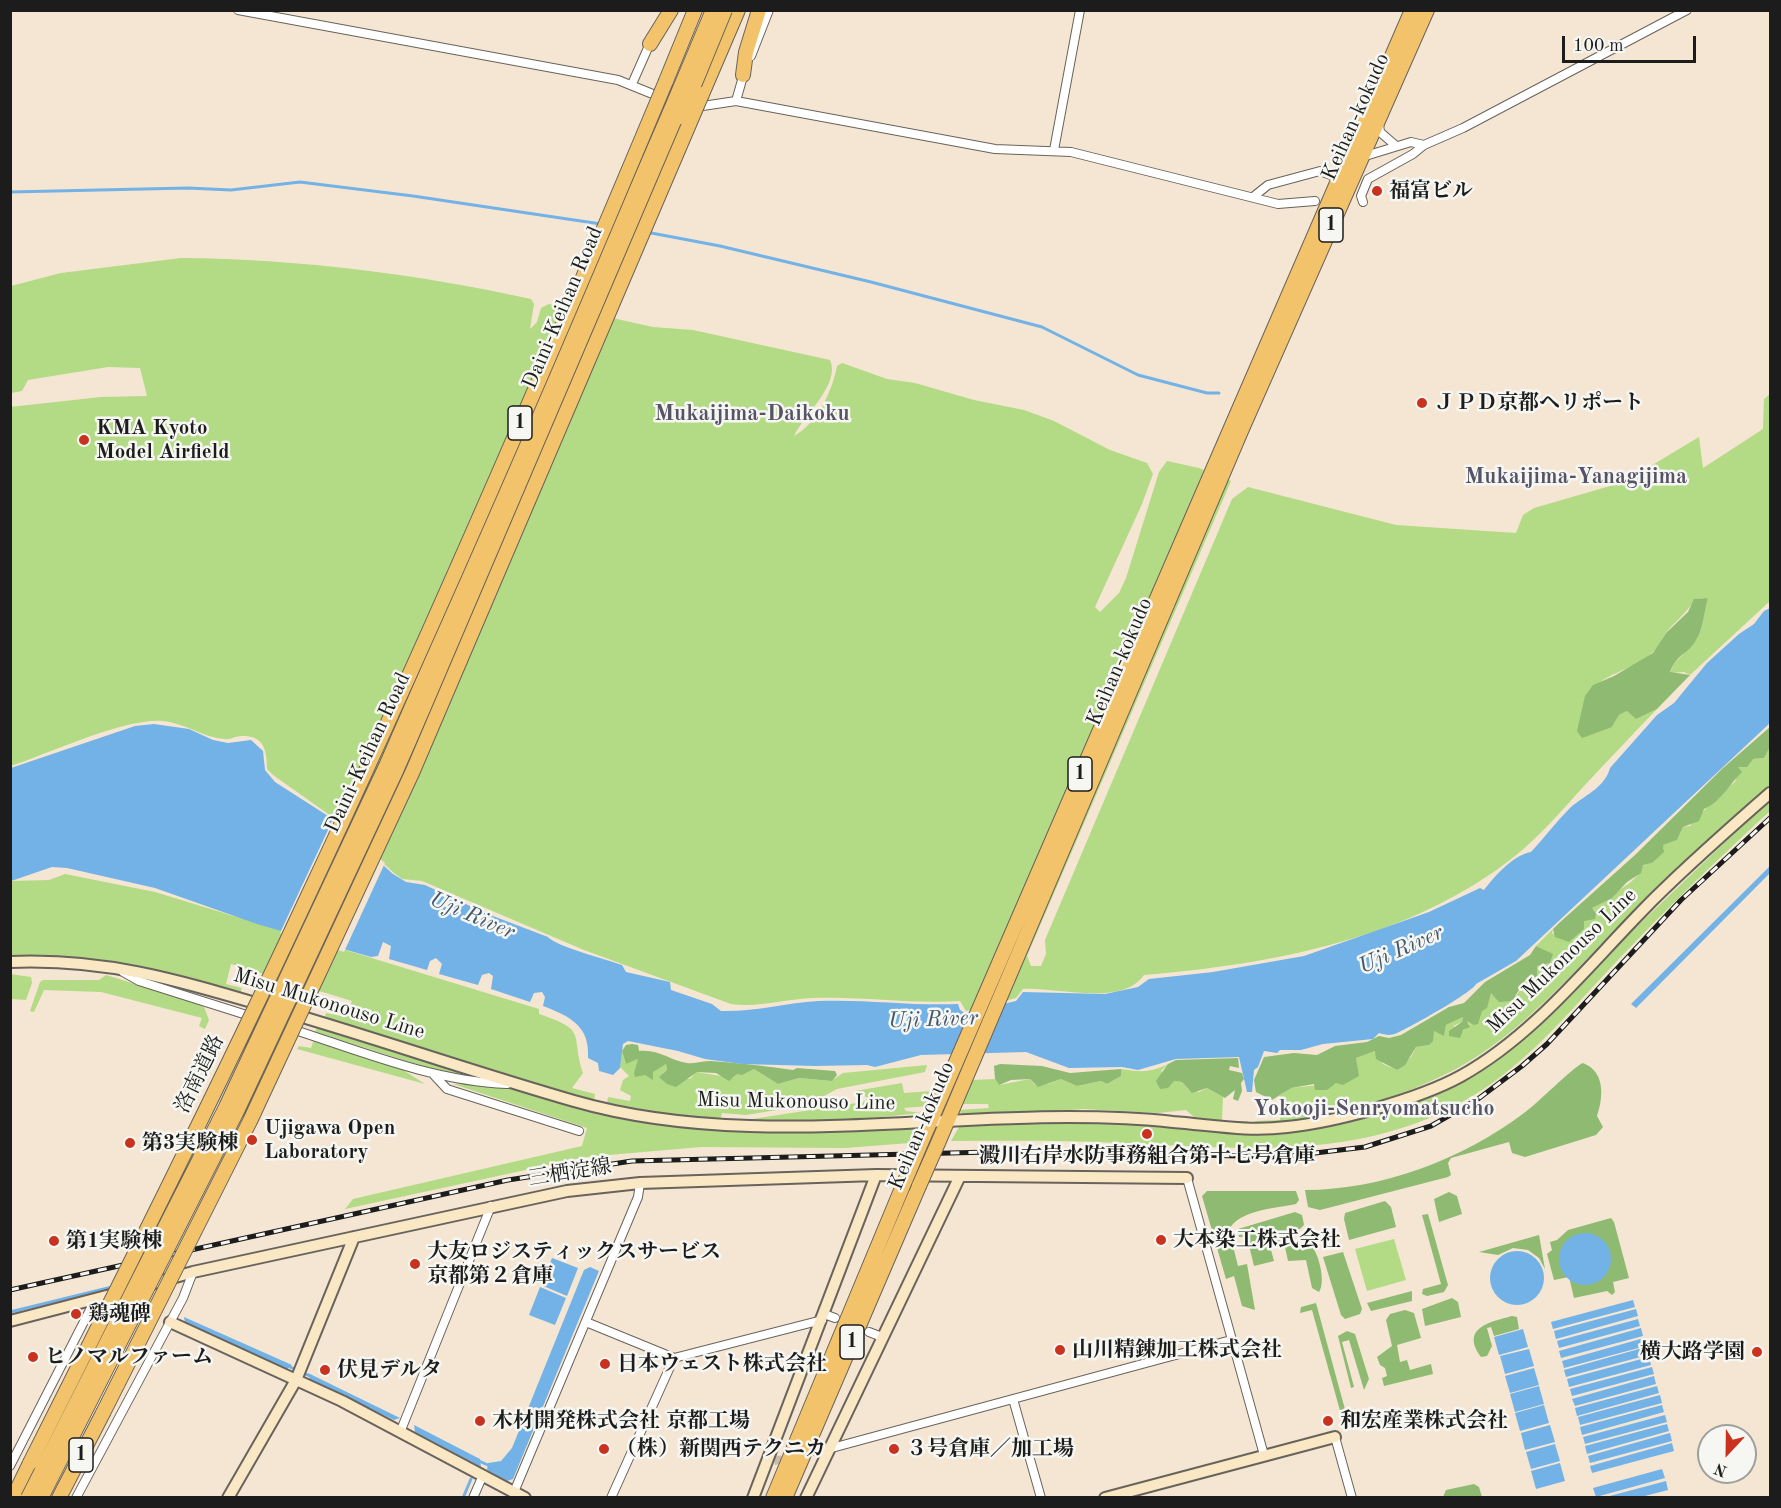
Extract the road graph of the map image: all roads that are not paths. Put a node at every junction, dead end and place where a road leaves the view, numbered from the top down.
1 (238, 10) edge
2 (664, 10) edge
3 (671, 10) edge
4 (695, 10) edge
5 (713, 10) edge
6 (725, 10) edge
7 (738, 10) edge
8 (759, 10) edge
9 (770, 10) edge
10 (1080, 10) edge
11 (1413, 10) edge
12 (1426, 10) edge
13 (1687, 10) edge
14 (650, 44) junction
15 (743, 75) junction
16 (632, 84) junction
17 (736, 101) junction
18 (1378, 120) junction
19 (670, 127) junction
20 (1395, 145) junction
21 (1424, 145) junction
22 (1054, 150) junction
23 (1360, 158) junction
24 (1339, 178) junction
25 (1253, 196) junction
26 (1316, 201) dead end
27 (1363, 202) dead end
28 (1231, 439) junction
29 (1770, 793) edge
30 (10, 962) edge
31 (111, 966) junction
32 (433, 1073) junction
33 (520, 1084) junction
34 (932, 1117) junction
35 (949, 1117) junction
36 (579, 1131) dead end
37 (876, 1175) junction
38 (960, 1176) junction
39 (1187, 1178) joint
40 (640, 1183) junction
41 (491, 1206) junction
42 (354, 1237) junction
43 (193, 1272) junction
44 (95, 1300) junction
45 (827, 1317) junction
46 (10, 1321) edge
47 (170, 1322) junction
48 (586, 1322) junction
49 (869, 1332) dead end
50 (882, 1337) junction
51 (1231, 1340) junction
52 (674, 1358) junction
53 (296, 1380) junction
54 (1013, 1399) junction
55 (403, 1425) junction
56 (1335, 1437) joint
57 (828, 1449) junction
58 (817, 1452) dead end
59 (1264, 1455) junction
60 (10, 1466) edge
61 (483, 1475) junction
62 (515, 1489) junction
63 (13, 1497) edge
64 (28, 1497) edge
65 (41, 1497) edge
66 (59, 1497) edge
67 (76, 1497) edge
68 (228, 1497) edge
69 (473, 1497) edge
70 (525, 1497) edge
71 (611, 1497) edge
72 (753, 1497) edge
73 (773, 1497) edge
74 (785, 1497) edge
75 (806, 1497) edge
76 (1041, 1497) edge
77 (1112, 1497) edge
78 (1352, 1497) edge

1 - 16 street
2 - 14 street
3 - 14 highway
4 - 63 highway, 洛南道路 / 1, bridge
5 - 19 highway, Daini-Keihan Road / 1, bridge
6 - 19 highway, Daini-Keihan Road / 1, bridge
7 - 66 highway, 1, bridge
8 - 15 highway
9 - 15 street
10 - 22 street
11 - 24 highway, Keihan-kokudo / 1
12 - 18 highway, Keihan-kokudo / 1
13 - 21 street
14 - 16 street
15 - 17 street
16 - 17 street
17 - 22 street
18 - 20 street
18 - 23 highway, Keihan-kokudo / 1
19 - 64 highway, Daini-Keihan Road / 1, bridge
19 - 65 highway, Daini-Keihan Road / 1, bridge
20 - 21 street
20 - 23 street
21 - 27 street
22 - 25 street
23 - 28 highway, Keihan-kokudo / 1
24 - 25 street
24 - 28 highway, Keihan-kokudo / 1
25 - 26 street
28 - 34 highway, Keihan-kokudo / 1
28 - 35 highway, Keihan-kokudo / 1
29 - 35 street, Misu Mukonouso Line
30 - 31 street, Misu Mukonouso Line
31 - 32 street
31 - 33 street, Misu Mukonouso Line
32 - 33 street
32 - 36 street
33 - 34 street, Misu Mukonouso Line
34 - 35 street, Misu Mukonouso Line
34 - 73 highway, Keihan-kokudo / 1, bridge
35 - 74 highway, Keihan-kokudo / 1, bridge
37 - 38 street, 三栖淀線
37 - 40 street, 三栖淀線
37 - 45 street
38 - 39 street, 三栖淀線
38 - 50 street
39 - 51 street
40 - 41 street, 三栖淀線
40 - 48 street
41 - 42 street, 三栖淀線
41 - 55 street
42 - 43 street, 三栖淀線
42 - 53 street
43 - 44 street, 三栖淀線
43 - 47 street
44 - 46 street, 三栖淀線
44 - 60 street
45 - 52 street
45 - 72 street
47 - 53 street
47 - 67 street
48 - 52 street
48 - 62 street
49 - 50 street
50 - 57 street
51 - 54 street
51 - 59 street
52 - 71 street
53 - 55 street
53 - 68 street
54 - 57 street
54 - 76 street
55 - 61 street
56 - 59 street
56 - 78 street
57 - 58 street
57 - 75 street
59 - 77 street
61 - 62 street
61 - 69 street
62 - 70 street

